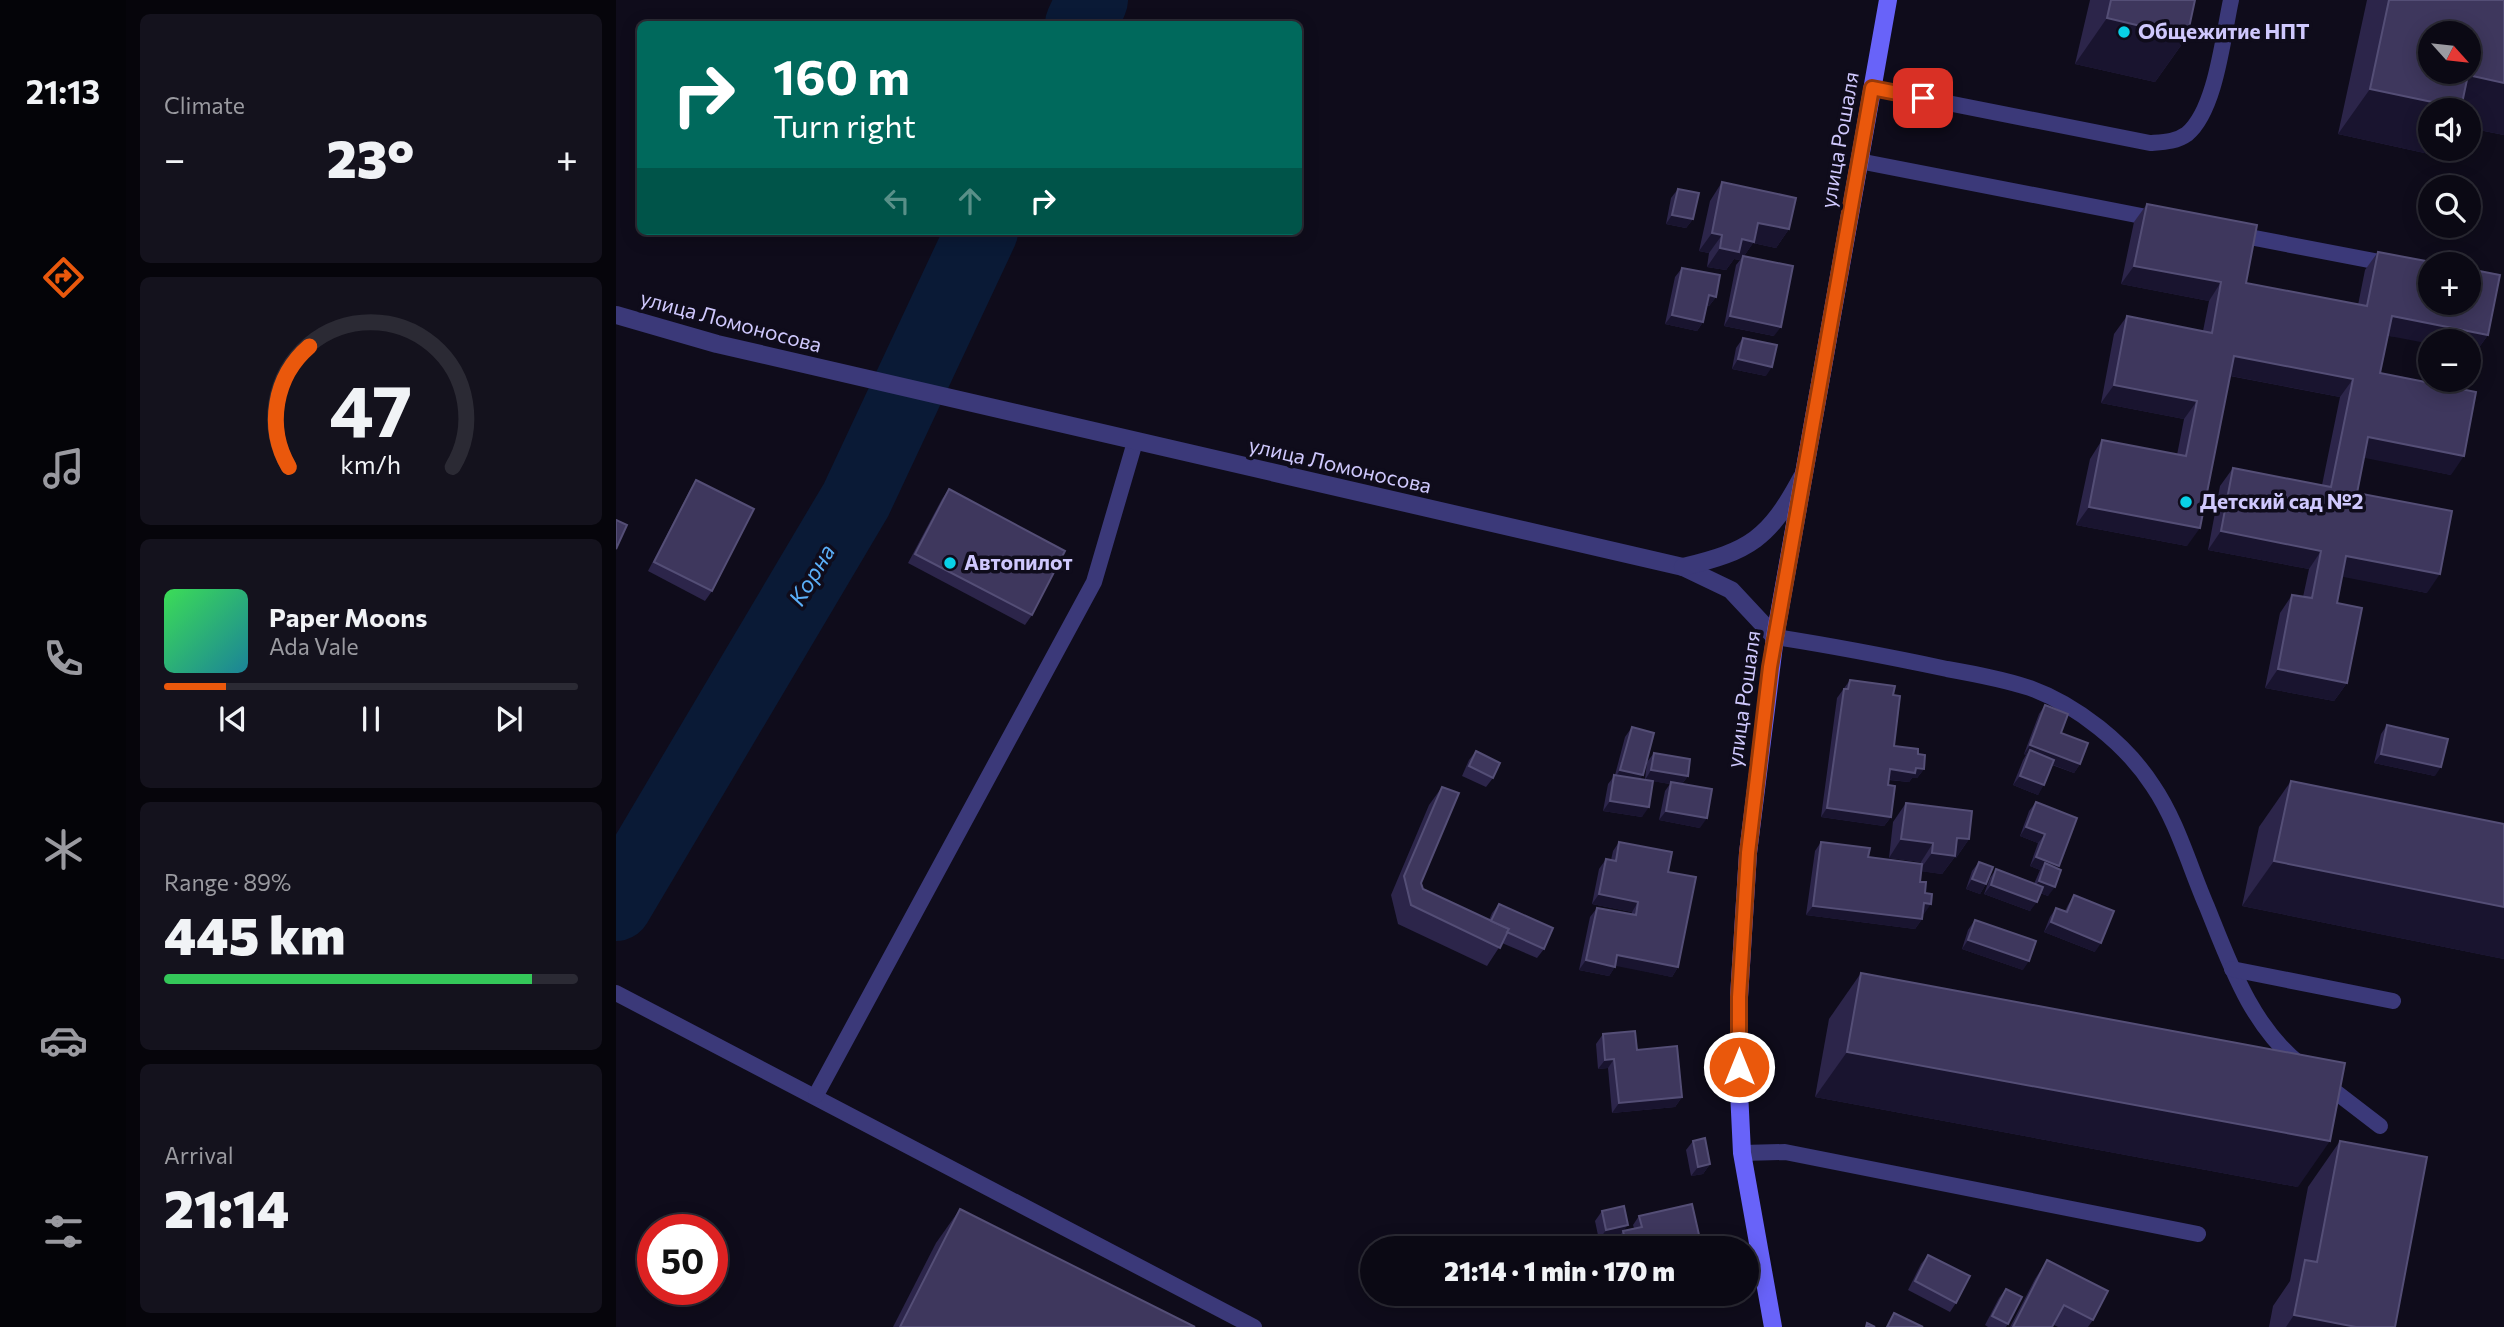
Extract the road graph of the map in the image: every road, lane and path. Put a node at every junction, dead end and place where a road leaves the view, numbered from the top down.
1 (1888, 0) edge
2 (2231, 0) edge
3 (1872, 88) junction
4 (1859, 161) junction
5 (2173, 222) edge
6 (2214, 230) edge
7 (2418, 269) edge
8 (616, 315) edge
9 (1135, 442) junction
10 (1805, 472) junction
11 (1683, 567) junction
12 (1775, 637) junction
13 (2232, 969) junction
14 (620, 995) edge
15 (2393, 1000) dead end
16 (816, 1095) junction
17 (2380, 1126) dead end
18 (1742, 1153) junction
19 (2199, 1234) dead end
20 (1254, 1327) edge
21 (1773, 1327) edge

1 - 3 main road, улица Рошаля
2 - 3 lane
3 - 4 main road, улица Рошаля
4 - 5 lane
4 - 10 main road, улица Рошаля
6 - 7 lane
8 - 9 street, улица Ломоносова
9 - 11 street, улица Ломоносова
9 - 16 lane
10 - 11 street, улица Ломоносова
10 - 12 main road, улица Рошаля
11 - 12 street, улица Ломоносова
12 - 13 lane
12 - 18 main road, улица Рошаля
13 - 15 lane
13 - 17 lane
14 - 16 lane
16 - 20 lane
18 - 19 lane
18 - 21 main road, улица Рошаля

